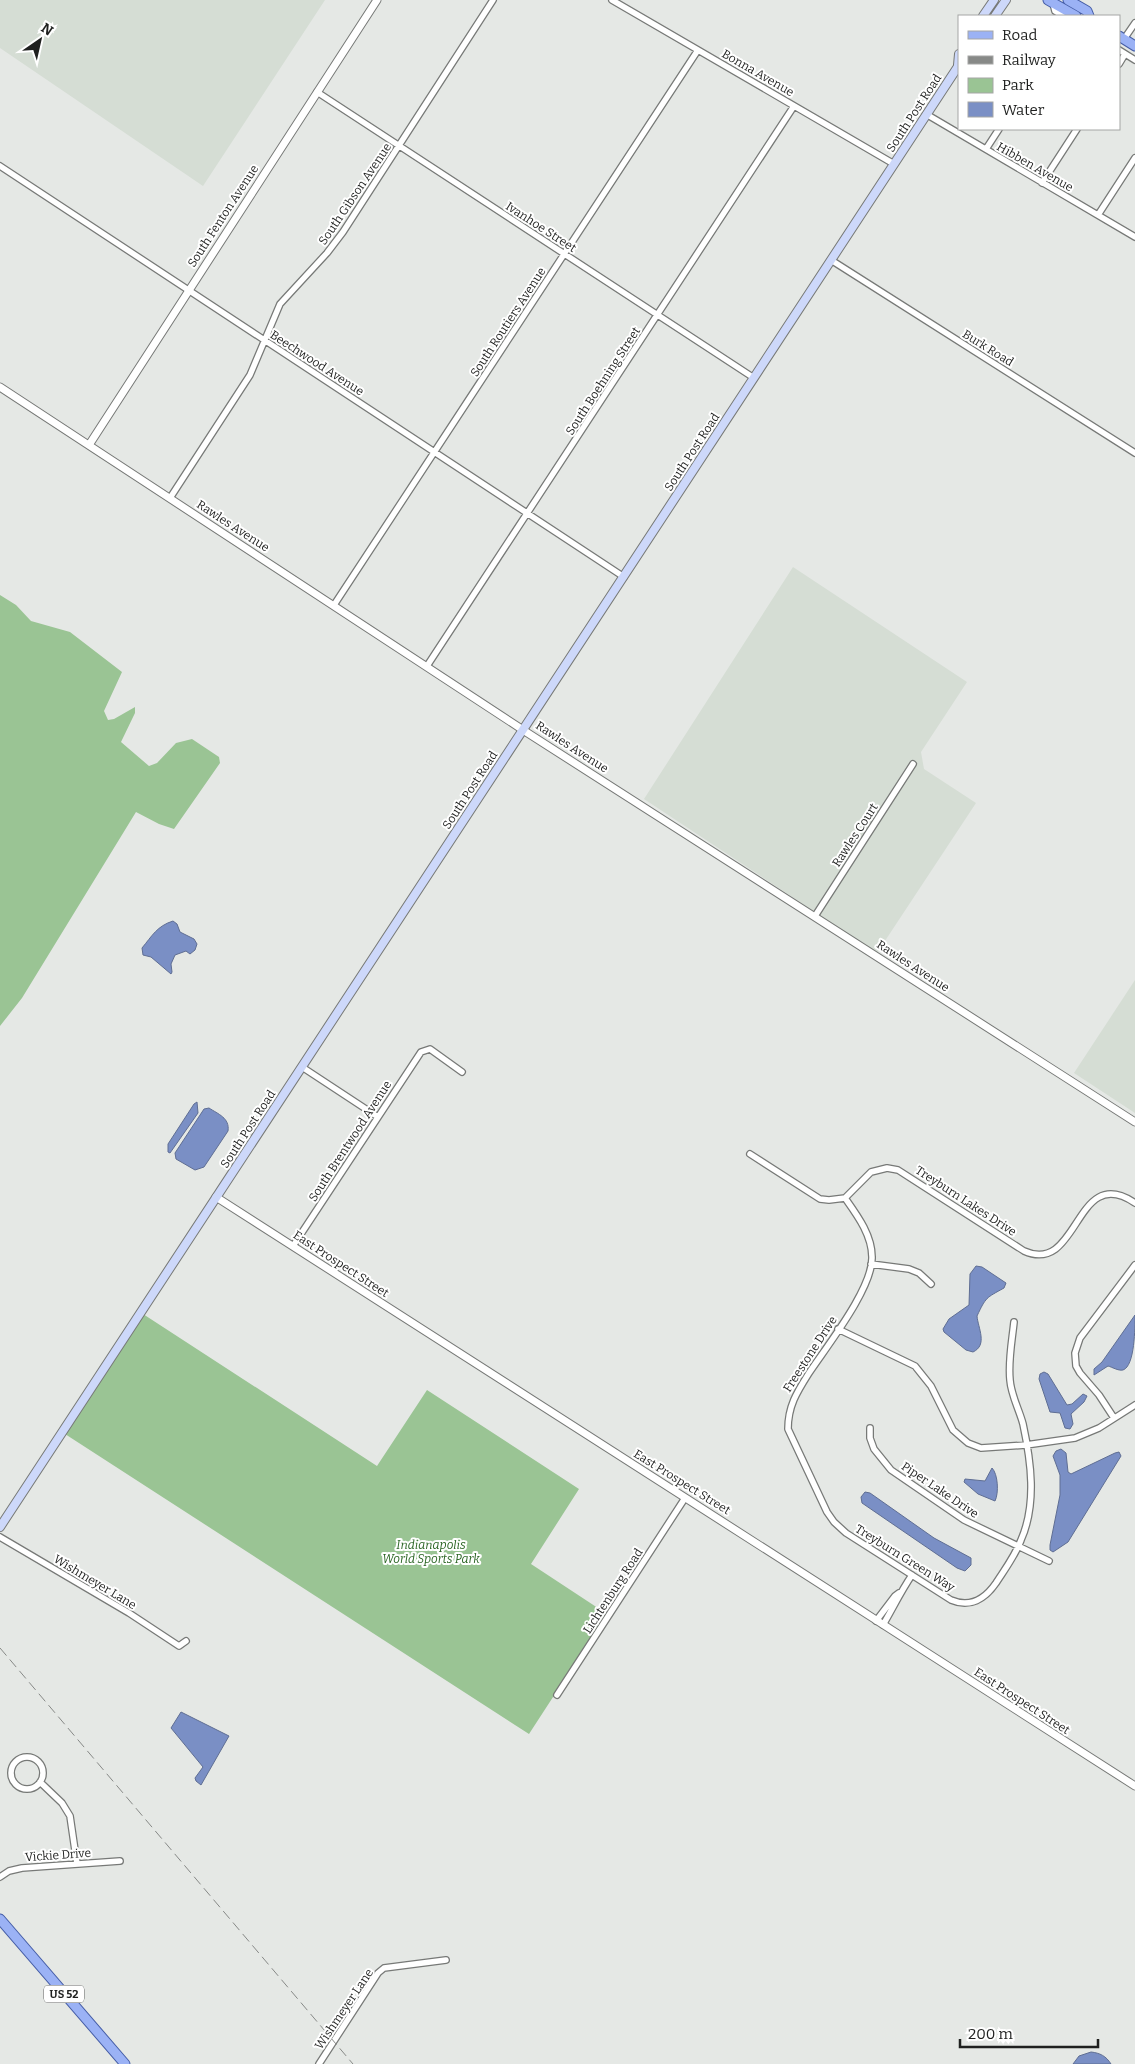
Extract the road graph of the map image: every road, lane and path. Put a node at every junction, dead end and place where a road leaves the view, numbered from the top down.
1 (377, 0) edge
2 (493, 0) edge
3 (612, 0) edge
4 (994, 0) edge
5 (1000, 0) edge
6 (1006, 0) edge
7 (1068, 0) edge
8 (1050, 2) edge
9 (985, 15) edge
10 (990, 15) edge
11 (997, 15) edge
12 (1061, 15) edge
13 (1074, 15) edge
14 (1089, 15) edge
15 (1135, 23) edge
16 (1122, 38) edge
17 (1135, 46) edge
18 (698, 50) junction
19 (1120, 51) edge
20 (1125, 54) junction
21 (1135, 60) edge
22 (1120, 62) edge
23 (958, 65) edge
24 (317, 92) junction
25 (794, 106) junction
26 (926, 114) junction
27 (998, 130) edge
28 (1076, 130) edge
29 (399, 146) junction
30 (986, 149) junction
31 (1135, 158) edge
32 (894, 164) junction
33 (0, 166) edge
34 (1042, 183) junction
35 (1098, 215) junction
36 (1135, 237) edge
37 (564, 254) junction
38 (830, 260) junction
39 (188, 290) junction
40 (658, 316) junction
41 (265, 340) junction
42 (754, 378) junction
43 (0, 386) edge
44 (89, 445) junction
45 (434, 452) junction
46 (1135, 453) edge
47 (170, 498) junction
48 (527, 513) junction
49 (624, 576) junction
50 (334, 606) junction
51 (426, 666) junction
52 (523, 730) junction
53 (913, 764) dead end
54 (814, 916) junction
55 (302, 1067) junction
56 (462, 1072) dead end
57 (378, 1117) junction
58 (1135, 1122) edge
59 (750, 1154) dead end
60 (216, 1197) junction
61 (845, 1198) junction
62 (1135, 1202) edge
63 (294, 1246) junction
64 (871, 1264) junction
65 (1135, 1265) edge
66 (931, 1284) dead end
67 (1014, 1322) dead end
68 (838, 1328) junction
69 (1135, 1405) edge
70 (1114, 1418) junction
71 (870, 1428) dead end
72 (1026, 1446) junction
73 (685, 1498) junction
74 (834, 1522) joint
75 (0, 1527) edge
76 (0, 1537) edge
77 (1018, 1547) junction
78 (1049, 1561) dead end
79 (912, 1575) junction
80 (880, 1623) junction
81 (186, 1641) dead end
82 (557, 1695) dead end
83 (40, 1782) junction
84 (1135, 1786) edge
85 (120, 1861) dead end
86 (77, 1864) junction
87 (0, 1877) edge
88 (0, 1919) edge
89 (446, 1960) dead end
90 (125, 2064) edge
91 (319, 2064) edge

1 - 24 street, South Fenton Avenue
2 - 29 street, South Gibson Avenue
3 - 18 street, Bonna Avenue
4 - 9 main road
5 - 10 main road
6 - 11 main road
7 - 14 main road
8 - 12 street
8 - 13 main road
15 - 16 street
16 - 17 main road
18 - 25 street, Bonna Avenue
18 - 37 street, South Routiers Avenue
19 - 20 street
20 - 21 street
20 - 22 street
23 - 26 main road, South Post Road
24 - 29 street, Ivanhoe Street
24 - 39 street, South Fenton Avenue
25 - 32 street, Bonna Avenue
25 - 40 street, South Boehning Street
26 - 30 street, Hibben Avenue
26 - 32 main road, South Post Road
27 - 30 street
28 - 34 street
29 - 37 street, Ivanhoe Street
29 - 41 street, South Gibson Avenue
30 - 34 street, Hibben Avenue
31 - 35 street
32 - 38 main road, South Post Road
33 - 39 street, Beechwood Avenue
34 - 35 street, Hibben Avenue
35 - 36 street, Hibben Avenue
37 - 40 street, Ivanhoe Street
37 - 45 street, South Routiers Avenue
38 - 42 main road, South Post Road
38 - 46 street, Burk Road
39 - 41 street, Beechwood Avenue
39 - 44 street, South Fenton Avenue
40 - 42 street, Ivanhoe Street
40 - 48 street, South Boehning Street
41 - 45 street, Beechwood Avenue
41 - 47 street, South Gibson Avenue
42 - 49 main road, South Post Road
43 - 44 street, Rawles Avenue
44 - 47 street, Rawles Avenue
45 - 48 street, Beechwood Avenue
45 - 50 street, South Routiers Avenue
47 - 50 street, Rawles Avenue
48 - 49 street, Beechwood Avenue
48 - 51 street, South Boehning Street
49 - 52 main road, South Post Road
50 - 51 street, Rawles Avenue
51 - 52 street, Rawles Avenue
52 - 54 street, Rawles Avenue
52 - 55 main road, South Post Road
53 - 54 street, Rawles Court
54 - 58 street, Rawles Avenue
55 - 57 street
55 - 60 main road, South Post Road
56 - 57 street, South Brentwood Avenue
57 - 63 street, South Brentwood Avenue
59 - 61 street
60 - 63 street, East Prospect Street
60 - 75 main road, South Post Road
61 - 62 street, Treyburn Lakes Drive
61 - 64 street, Freestone Drive
63 - 73 street, East Prospect Street
64 - 66 street
64 - 68 street, Freestone Drive
65 - 70 street
67 - 72 street
68 - 72 street
68 - 74 street, Freestone Drive
69 - 70 street
70 - 72 street
71 - 77 street, Piper Lake Drive
72 - 77 street
73 - 80 street, East Prospect Street
73 - 82 street, Lichtenburg Road
74 - 79 street, Treyburn Green Way
76 - 81 street, Wishmeyer Lane
77 - 78 street, Piper Lake Drive
77 - 79 street, Treyburn Green Way
79 - 80 street
80 - 84 street, East Prospect Street
83 - 83 street
83 - 86 street
85 - 86 street, Vickie Drive
86 - 87 street, Vickie Drive
88 - 90 main road, US 52
89 - 91 street, Wishmeyer Lane

